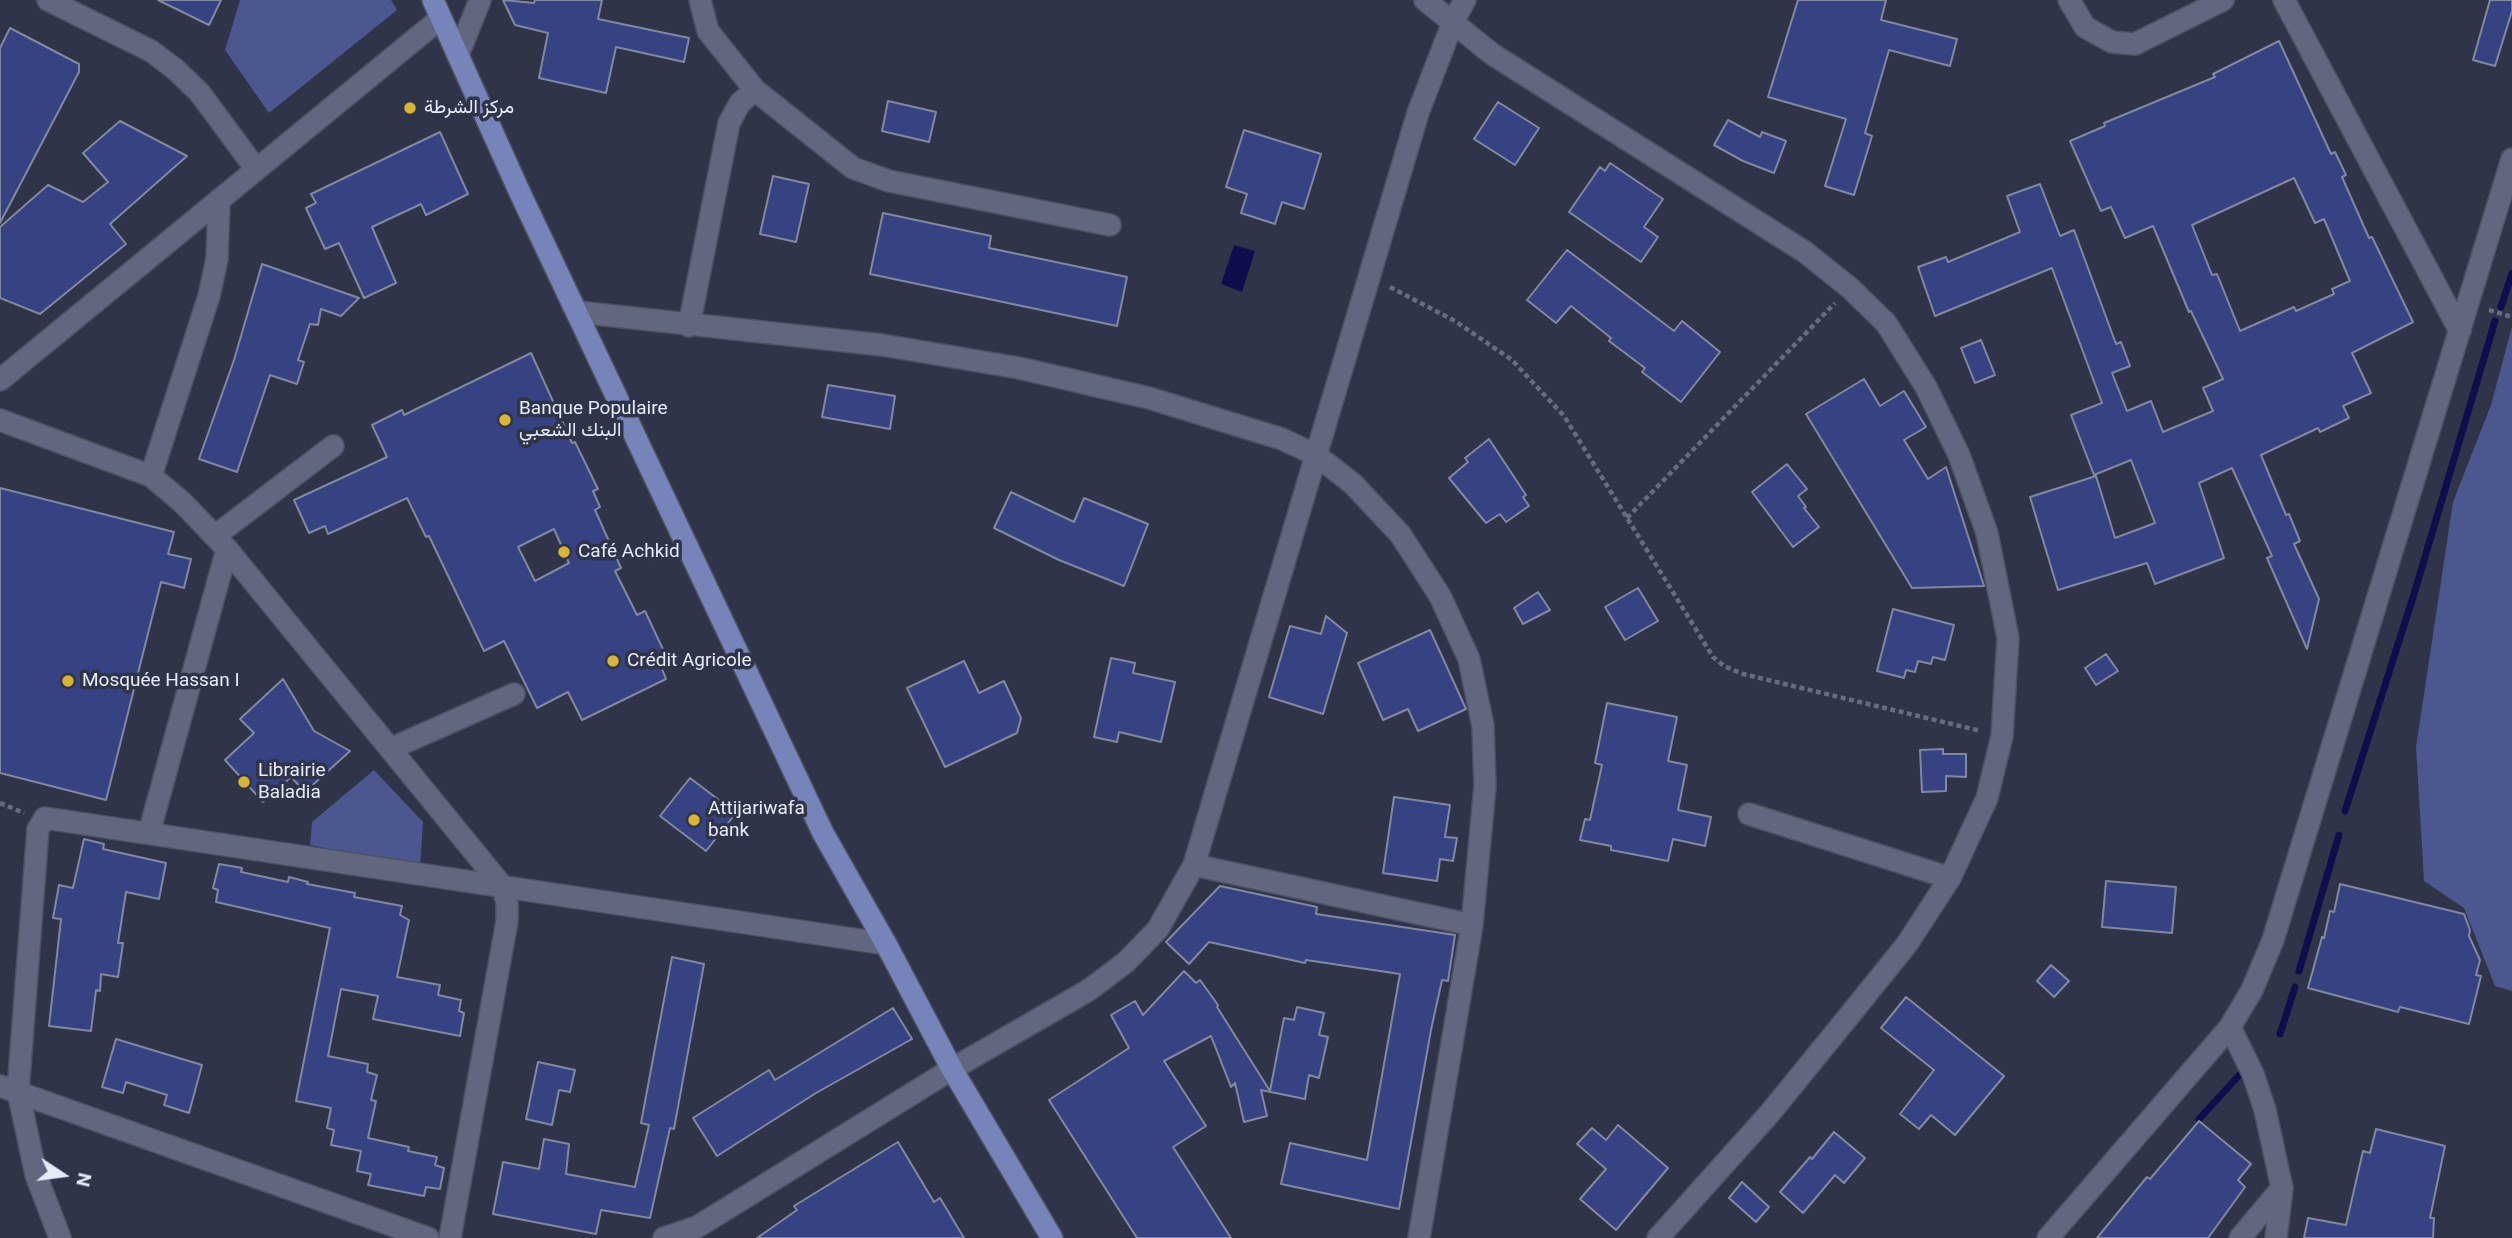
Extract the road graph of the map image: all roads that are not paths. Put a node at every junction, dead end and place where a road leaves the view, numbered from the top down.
1 (48, 0) edge
2 (480, 0) edge
3 (700, 0) edge
4 (1425, 0) edge
5 (1465, 0) edge
6 (2068, 0) edge
7 (2223, 0) edge
8 (2284, 0) edge
9 (437, 9) edge
10 (1453, 22) junction
11 (458, 55) junction
12 (755, 90) junction
13 (2512, 159) edge
14 (256, 169) junction
15 (219, 200) junction
16 (1110, 225) dead end
17 (578, 312) junction
18 (689, 326) junction
19 (2460, 331) junction
20 (0, 380) edge
21 (0, 420) edge
22 (333, 446) dead end
23 (1316, 455) junction
24 (151, 476) junction
25 (221, 542) junction
26 (514, 694) dead end
27 (390, 749) junction
28 (1749, 814) dead end
29 (149, 833) junction
30 (1194, 865) junction
31 (1950, 878) junction
32 (503, 887) junction
33 (1472, 925) junction
34 (886, 944) junction
35 (2230, 1027) junction
36 (952, 1069) junction
37 (9, 1089) edge
38 (2282, 1188) junction
39 (701, 1233) edge
40 (60, 1238) edge
41 (428, 1238) edge
42 (450, 1238) edge
43 (664, 1238) edge
44 (1052, 1238) edge
45 (1419, 1238) edge
46 (1658, 1238) edge
47 (2048, 1238) edge
48 (2240, 1238) edge
49 (2276, 1238) edge

1 - 14 street
2 - 11 street
3 - 12 street
4 - 10 street
5 - 10 street
6 - 7 street
8 - 19 street
9 - 11 main road
9 - 14 street
10 - 23 street
10 - 31 street
11 - 17 main road
12 - 16 street
12 - 18 street
13 - 19 street
14 - 15 street
15 - 20 street
15 - 24 street
17 - 18 street
17 - 34 main road
18 - 23 street
19 - 35 street
21 - 24 street
22 - 25 street
23 - 30 street
23 - 33 street
24 - 25 street
25 - 27 street
25 - 29 street
26 - 27 street
27 - 32 street
28 - 31 street
29 - 32 street
29 - 37 street
30 - 33 street
30 - 36 street
31 - 46 street
32 - 34 street
32 - 42 street
33 - 45 street
34 - 36 main road
35 - 38 street
35 - 47 street
36 - 39 street
36 - 44 main road
37 - 40 street
37 - 41 street
38 - 48 street
38 - 49 street
39 - 43 street

